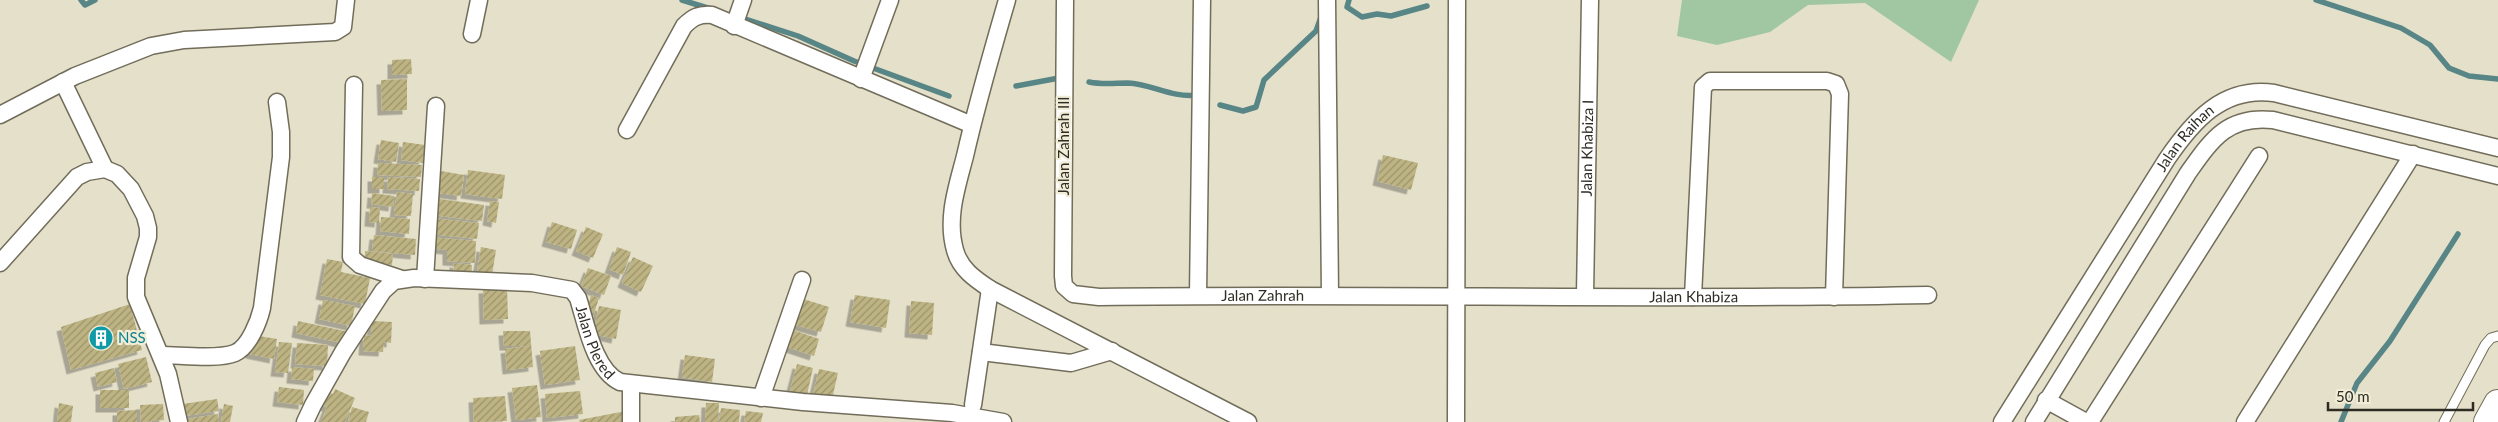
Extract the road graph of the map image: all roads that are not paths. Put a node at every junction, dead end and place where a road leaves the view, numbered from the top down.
1 (346, 0) edge
2 (479, 0) edge
3 (742, 0) edge
4 (890, 0) edge
5 (1007, 0) edge
6 (1065, 0) edge
7 (1202, 0) edge
8 (1327, 0) edge
9 (1457, 0) edge
10 (1590, 0) edge
11 (735, 23) junction
12 (472, 34) dead end
13 (862, 76) junction
14 (63, 82) junction
15 (354, 85) dead end
16 (277, 102) dead end
17 (436, 106) dead end
18 (2361, 114) junction
19 (0, 115) edge
20 (972, 125) junction
21 (627, 130) dead end
22 (2354, 139) junction
23 (2498, 148) edge
24 (2413, 154) junction
25 (2259, 156) dead end
26 (105, 169) junction
27 (2498, 176) edge
28 (2145, 195) junction
29 (2166, 208) junction
30 (0, 263) edge
31 (402, 279) junction
32 (425, 279) junction
33 (802, 280) dead end
34 (990, 289) junction
35 (1068, 291) joint
36 (1330, 295) junction
37 (1928, 295) dead end
38 (1198, 296) junction
39 (1585, 296) junction
40 (1693, 296) junction
41 (1458, 297) junction
42 (1834, 297) junction
43 (2498, 336) edge
44 (1112, 351) junction
45 (981, 352) junction
46 (162, 355) junction
47 (631, 384) junction
48 (761, 398) junction
49 (2046, 400) junction
50 (2498, 404) edge
51 (973, 405) dead end
52 (886, 415) edge
53 (179, 422) edge
54 (305, 422) edge
55 (631, 422) edge
56 (1003, 422) edge
57 (1248, 422) edge
58 (1456, 422) edge
59 (2002, 422) edge
60 (2034, 422) edge
61 (2088, 422) edge
62 (2245, 422) edge
63 (2444, 422) edge
64 (2488, 422) edge

1 - 14 street
2 - 12 street
3 - 11 street
4 - 13 street
5 - 20 street
6 - 35 street, Jalan Zahrah III
7 - 38 street
8 - 36 street
9 - 41 street
10 - 39 street, Jalan Khabiza I
11 - 13 street
11 - 21 street
13 - 20 street
14 - 19 street
14 - 26 street
15 - 31 street, Jalan Plered
16 - 46 street
17 - 32 street
18 - 22 street
18 - 23 street, Jalan Raihan
18 - 28 street, Jalan Raihan
20 - 34 street
22 - 24 street, Jalan Raihan
22 - 29 street, Jalan Raihan
24 - 27 street, Jalan Raihan
24 - 62 street
25 - 61 street
26 - 30 street
26 - 46 street
28 - 29 street
28 - 59 street, Jalan Raihan
29 - 49 street, Jalan Raihan
31 - 32 street, Jalan Plered
31 - 54 street
32 - 47 street, Jalan Plered
33 - 48 street
34 - 44 street
34 - 45 street
35 - 38 street, Jalan Zahrah
36 - 38 street, Jalan Zahrah
36 - 41 street, Jalan Zahrah
37 - 42 street, Jalan Khabiza
39 - 40 street, Jalan Khabiza
39 - 41 street, Jalan Khabiza
40 - 42 street, Jalan Khabiza
40 - 42 street
41 - 58 street
43 - 63 lane
44 - 45 street
44 - 57 street
45 - 51 street
46 - 53 street
47 - 48 street, Jalan Plered
47 - 55 street
48 - 52 street, Jalan Plered
49 - 60 street, Jalan Raihan
49 - 61 street
50 - 64 highway
52 - 56 street, Jalan Plered

